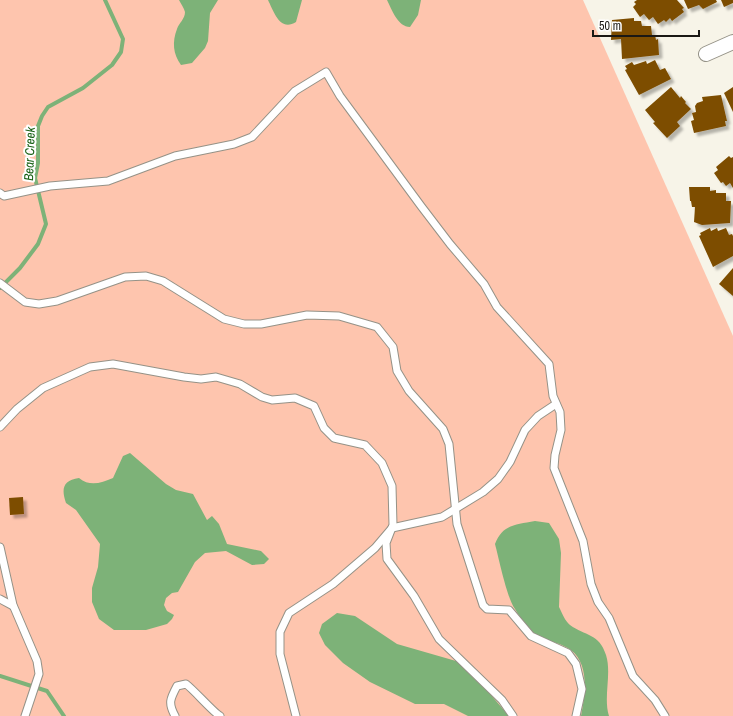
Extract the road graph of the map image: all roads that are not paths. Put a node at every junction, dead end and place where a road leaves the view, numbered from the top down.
1 (733, 42) edge
2 (706, 54) dead end
3 (0, 193) edge
4 (0, 283) edge
5 (556, 404) junction
6 (0, 427) edge
7 (456, 509) junction
8 (392, 528) junction
9 (0, 547) edge
10 (3, 600) edge
11 (13, 606) junction
12 (25, 716) edge
13 (175, 716) edge
14 (220, 716) edge
15 (296, 716) edge
16 (513, 716) edge
17 (576, 716) edge
18 (665, 716) edge

1 - 2 street
3 - 5 lane
4 - 7 lane
5 - 7 lane
5 - 18 lane
6 - 8 lane
7 - 8 lane
7 - 17 lane
8 - 15 lane
8 - 16 lane
9 - 11 lane
10 - 11 lane
11 - 12 lane
13 - 14 lane

